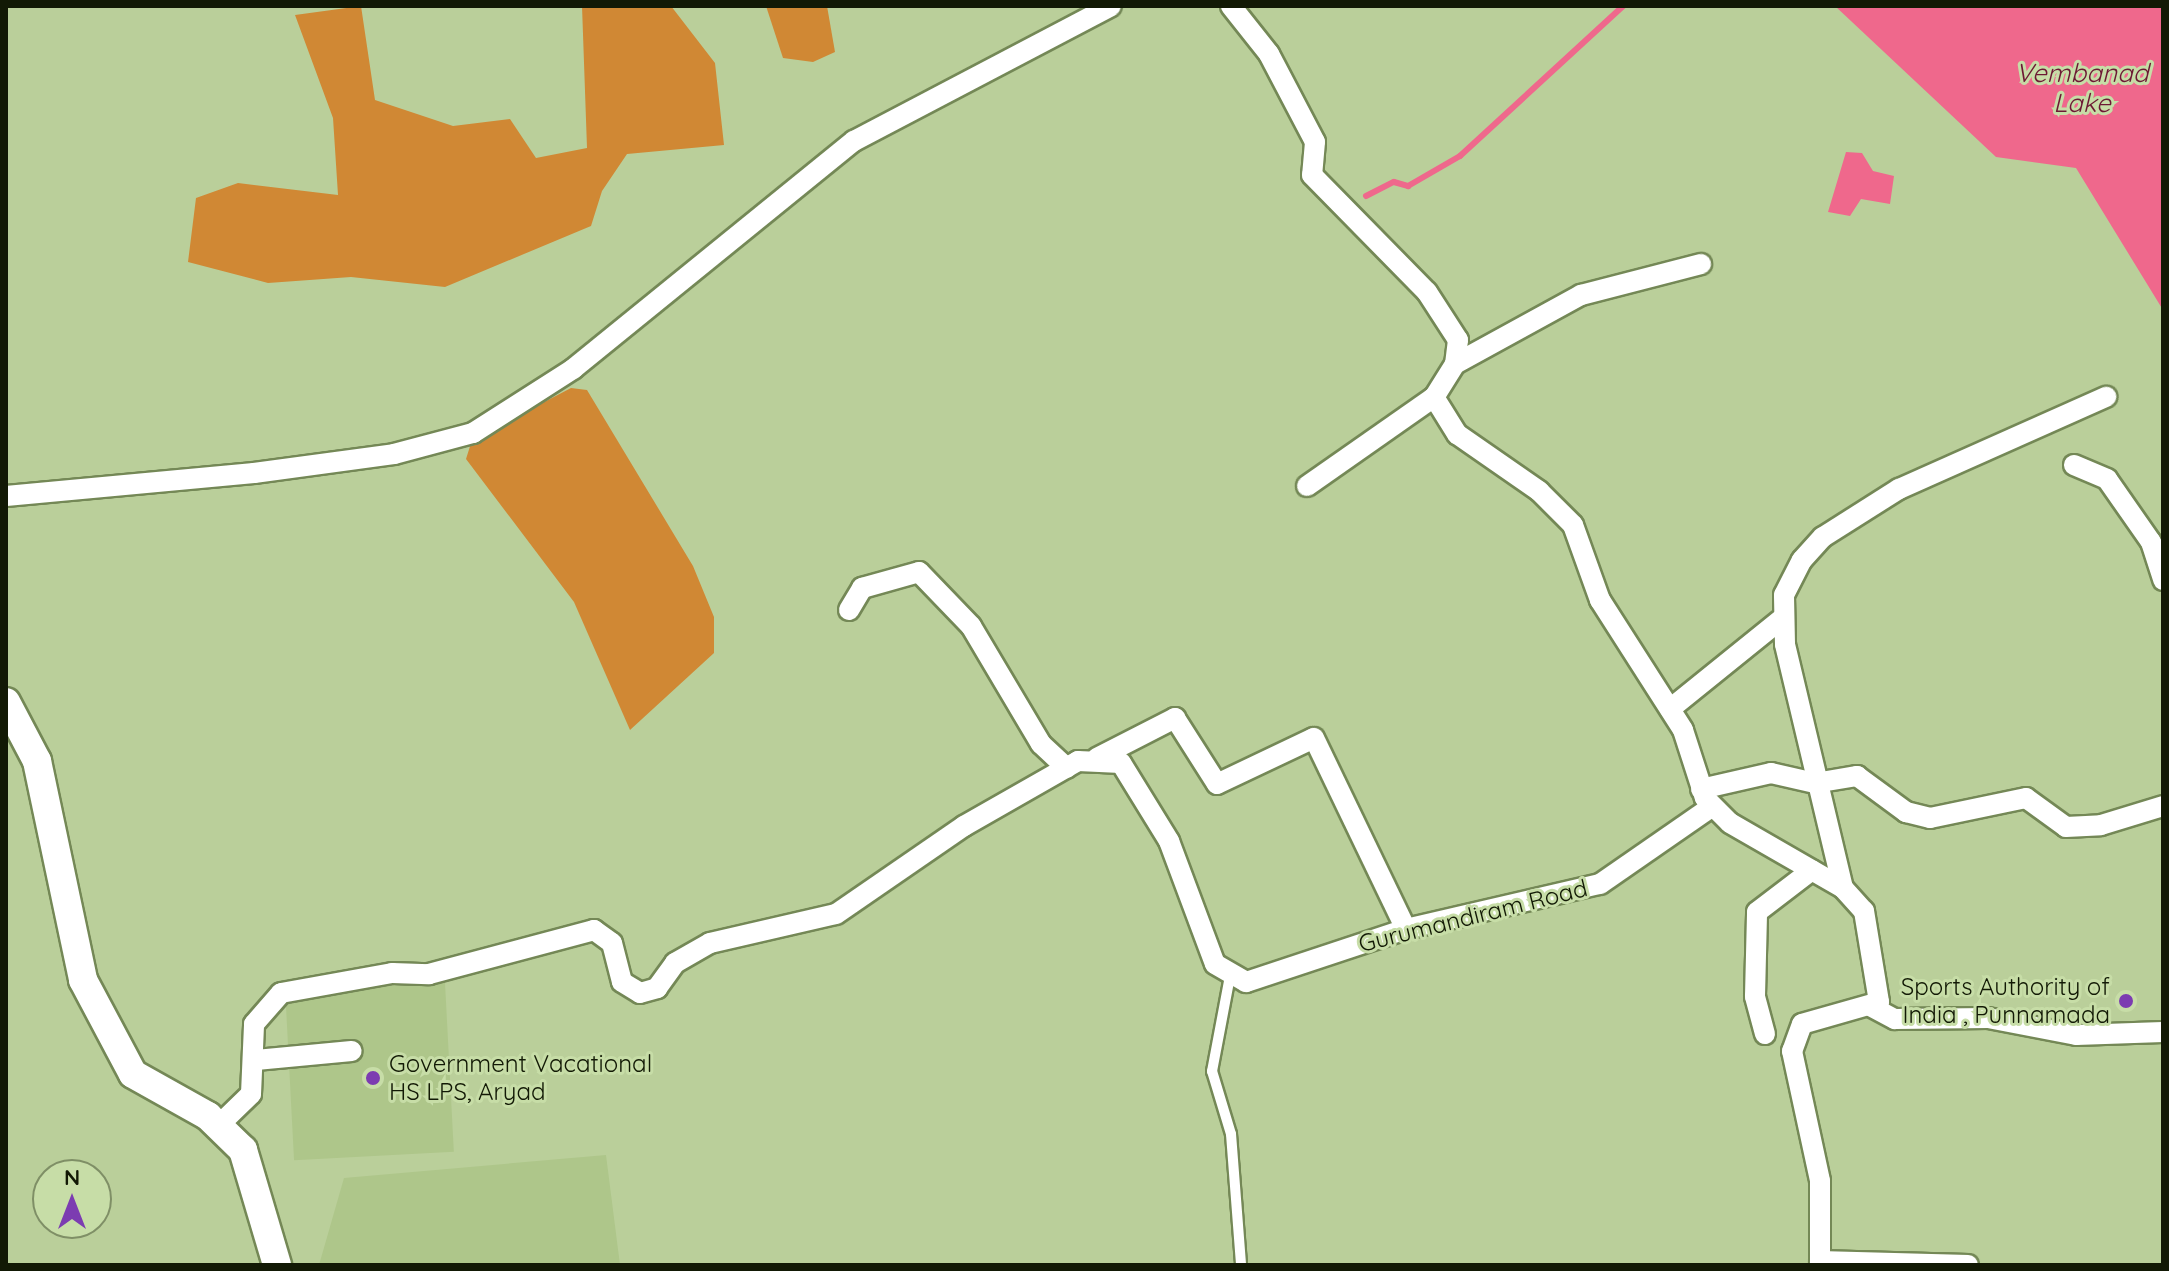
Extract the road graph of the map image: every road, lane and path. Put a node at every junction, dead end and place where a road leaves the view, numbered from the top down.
1 (1111, 6) edge
2 (1231, 6) edge
3 (1701, 264) dead end
4 (1455, 364) junction
5 (1434, 397) junction
6 (2106, 397) dead end
7 (2074, 465) dead end
8 (1307, 486) dead end
9 (6, 496) edge
10 (2163, 580) edge
11 (849, 610) dead end
12 (1784, 617) junction
13 (6, 702) edge
14 (1670, 709) junction
15 (1097, 758) junction
16 (1067, 768) junction
17 (1815, 783) junction
18 (1706, 798) junction
19 (2163, 806) edge
20 (1730, 823) junction
21 (1685, 829) junction
22 (1812, 870) junction
23 (1843, 888) junction
24 (1406, 929) junction
25 (1230, 976) junction
26 (1872, 1007) junction
27 (2163, 1032) edge
28 (1765, 1034) dead end
29 (352, 1051) dead end
30 (256, 1060) junction
31 (218, 1126) junction
32 (1820, 1263) edge
33 (277, 1265) edge
34 (1241, 1265) edge
35 (1968, 1265) edge

1 - 9 street
2 - 4 street
3 - 4 street
4 - 5 street
5 - 8 street
5 - 14 street
6 - 12 street
7 - 10 street
11 - 16 street
12 - 14 street
12 - 17 street
13 - 31 main road
14 - 18 street
15 - 16 street
15 - 24 street
15 - 25 street
16 - 30 street
17 - 18 street
17 - 19 street
17 - 23 street
18 - 20 street
18 - 21 street, Gurumandiram Road
20 - 21 street
20 - 22 street
21 - 24 street, Gurumandiram Road
22 - 23 street
22 - 28 street
23 - 26 street
24 - 25 street, Gurumandiram Road
25 - 34 lane
26 - 27 street
26 - 32 street
29 - 30 street
30 - 31 street
31 - 33 main road
32 - 35 street

